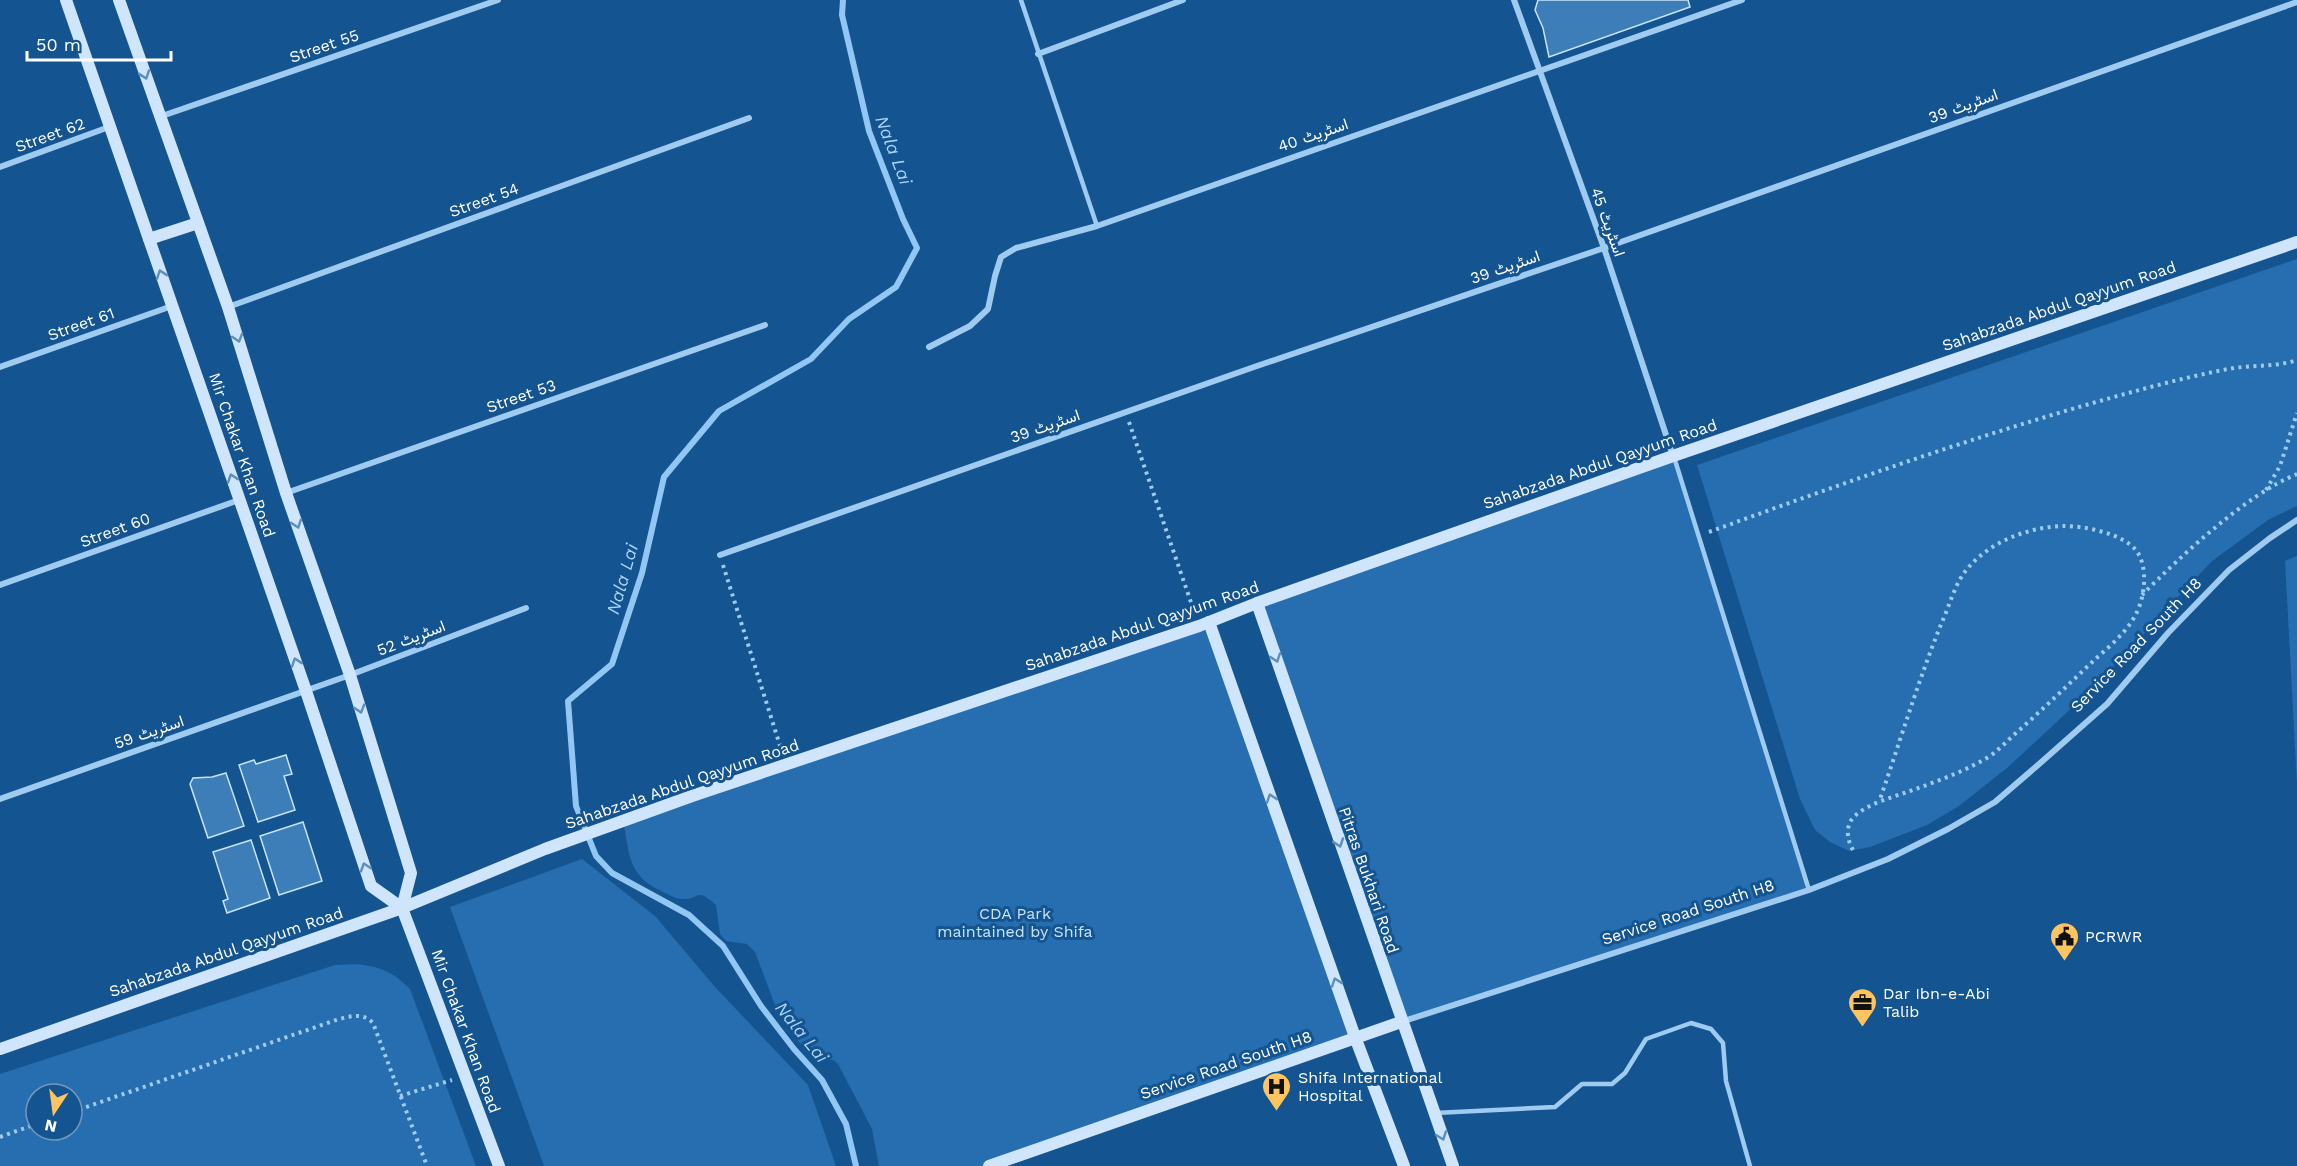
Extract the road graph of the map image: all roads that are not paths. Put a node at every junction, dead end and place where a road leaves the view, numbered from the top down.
1 (66, 0) edge
2 (119, 0) edge
3 (498, 0) edge
4 (1021, 0) edge
5 (1183, 0) edge
6 (1514, 0) edge
7 (1742, 0) edge
8 (2297, 2) edge
9 (1038, 54) junction
10 (1538, 70) junction
11 (159, 117) junction
12 (749, 118) dead end
13 (109, 127) junction
14 (0, 167) edge
15 (198, 224) junction
16 (1097, 226) junction
17 (149, 239) junction
18 (2297, 242) edge
19 (1604, 248) junction
20 (172, 306) junction
21 (228, 307) junction
22 (765, 325) dead end
23 (929, 347) dead end
24 (0, 367) edge
25 (1673, 456) junction
26 (286, 493) junction
27 (240, 500) junction
28 (2297, 520) edge
29 (720, 555) road end
30 (0, 585) edge
31 (1257, 603) junction
32 (526, 608) dead end
33 (1204, 624) junction
34 (350, 675) junction
35 (306, 691) junction
36 (0, 799) edge
37 (1809, 890) junction
38 (402, 908) junction
39 (1401, 1022) junction
40 (1355, 1037) junction
41 (0, 1049) edge
42 (1434, 1113) junction
43 (499, 1166) edge
44 (989, 1166) edge
45 (1404, 1166) edge
46 (1453, 1166) edge
47 (1750, 1166) edge

1 - 13 street, Mir Chakar Khan Road
2 -> 11 street, Mir Chakar Khan Road
3 - 11 street, Street 55
4 - 9 lane
5 - 9 street
6 - 10 street, اسٹریٹ 45
7 - 10 street, اسٹریٹ 40
8 - 19 street, اسٹریٹ 39
9 - 16 lane
10 - 16 street, اسٹریٹ 40
10 - 19 street, اسٹریٹ 45
11 - 15 street, Mir Chakar Khan Road
12 - 21 street, Street 54
13 - 14 street, Street 62
13 - 17 street, Mir Chakar Khan Road
15 - 17 street
15 - 21 street, Mir Chakar Khan Road
16 - 23 street, اسٹریٹ 40
20 -> 17 street, Mir Chakar Khan Road
18 - 25 street, Sahabzada Abdul Qayyum Road
19 - 25 street, اسٹریٹ 45
19 - 29 street, اسٹریٹ 39
20 - 24 street, Street 61
27 -> 20 street, Mir Chakar Khan Road
21 -> 26 street, Mir Chakar Khan Road
22 - 26 street, Street 53
25 - 31 street, Sahabzada Abdul Qayyum Road
25 - 37 lane
26 -> 34 street, Mir Chakar Khan Road
27 - 30 street, Street 60
35 -> 27 street, Mir Chakar Khan Road
28 - 37 street, Service Road South H8
31 - 33 street, Sahabzada Abdul Qayyum Road
31 -> 39 street, Pitras Bukhari Road
32 - 34 street, اسٹریٹ 52
33 - 38 street, Sahabzada Abdul Qayyum Road
40 -> 33 street
34 - 35 street, اسٹریٹ 52
34 -> 38 street, Mir Chakar Khan Road
35 - 36 street, اسٹریٹ 59
38 -> 35 street, Mir Chakar Khan Road
37 - 39 street, Service Road South H8
38 - 41 street, Sahabzada Abdul Qayyum Road
38 - 43 street, Mir Chakar Khan Road
39 - 40 street, Service Road South H8
39 - 42 street, Pitras Bukhari Road
40 - 44 street, Service Road South H8
40 - 45 street
42 -> 46 street, Pitras Bukhari Road
42 - 47 lane

